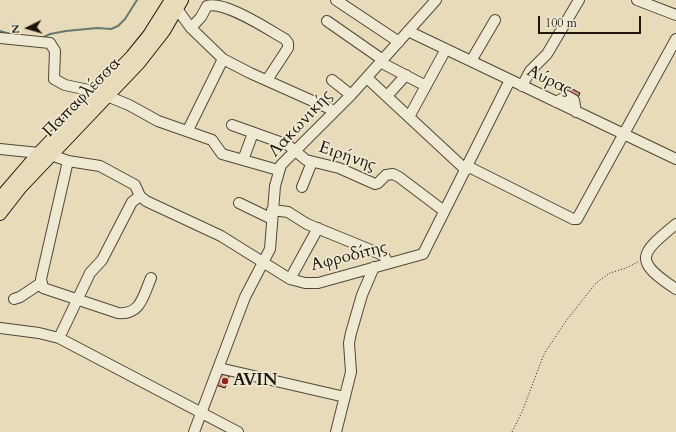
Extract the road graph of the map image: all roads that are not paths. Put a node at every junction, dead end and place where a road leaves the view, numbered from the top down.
1 (336, 0) edge
2 (436, 0) edge
3 (578, 0) edge
4 (637, 0) edge
5 (177, 3) edge
6 (676, 15) edge
7 (495, 20) dead end
8 (327, 21) dead end
9 (191, 28) junction
10 (408, 31) junction
11 (0, 38) edge
12 (676, 39) edge
13 (399, 42) junction
14 (446, 49) junction
15 (223, 58) junction
16 (381, 61) junction
17 (471, 61) junction
18 (406, 75) junction
19 (367, 78) junction
20 (267, 80) junction
21 (332, 80) dead end
22 (510, 80) junction
23 (426, 86) junction
24 (522, 86) junction
25 (103, 94) junction
26 (351, 94) junction
27 (387, 96) junction
28 (335, 111) junction
29 (409, 117) junction
30 (232, 125) dead end
31 (188, 130) junction
32 (253, 133) junction
33 (624, 135) junction
34 (0, 150) edge
35 (295, 151) junction
36 (39, 153) junction
37 (52, 155) junction
38 (676, 159) edge
39 (243, 160) junction
40 (68, 161) junction
41 (312, 162) junction
42 (466, 168) junction
43 (278, 170) junction
44 (302, 187) dead end
45 (140, 196) junction
46 (0, 198) edge
47 (239, 203) dead end
48 (444, 211) junction
49 (0, 214) edge
50 (272, 215) junction
51 (676, 224) edge
52 (318, 228) junction
53 (264, 261) junction
54 (388, 263) junction
55 (374, 267) junction
56 (151, 278) dead end
57 (290, 279) junction
58 (41, 283) junction
59 (676, 289) edge
60 (14, 299) dead end
61 (79, 299) junction
62 (0, 328) edge
63 (59, 338) junction
64 (218, 369) junction
65 (345, 397) junction
66 (201, 413) junction
67 (194, 432) edge
68 (238, 432) edge
69 (336, 432) edge

1 - 13 street
2 - 10 street, Λακωνικής
3 - 24 street
4 - 6 street
5 - 9 street
5 - 25 main road, Παπαφλέσσα
7 - 17 street
8 - 16 street
9 - 15 street
9 - 20 street
10 - 13 street, Λακωνικής
10 - 14 street, Αύρας
11 - 25 street
12 - 33 street
13 - 16 street, Λακωνικής
14 - 17 street, Αύρας
14 - 23 street
15 - 20 street
15 - 31 street
16 - 18 street
16 - 19 street, Λακωνικής
17 - 22 street, Αύρας
18 - 23 street
18 - 27 street
19 - 26 street, Λακωνικής
19 - 27 street
20 - 28 street
21 - 26 street
22 - 24 street, Αύρας
22 - 42 street, Αφροδίτης
23 - 29 street
24 - 33 street, Αύρας
25 - 31 street
25 - 36 main road, Παπαφλέσσα
25 - 37 main road, Παπαφλέσσα
26 - 28 street, Λακωνικής
27 - 29 street
28 - 35 street, Λακωνικής
29 - 42 street
30 - 32 street, Ειρήνης
31 - 39 street
32 - 35 street, Ειρήνης
32 - 39 street
33 - 38 street, Αύρας
33 - 42 street
34 - 36 street
35 - 41 street, Ειρήνης
35 - 43 street, Λακωνικής
36 - 46 main road, Παπαφλέσσα
37 - 40 street, Αφροδίτης
37 - 49 main road, Παπαφλέσσα
39 - 43 street
40 - 45 street, Αφροδίτης
40 - 58 street
41 - 44 street
41 - 48 street, Ειρήνης
42 - 48 street, Αφροδίτης
43 - 50 street, Λακωνικής
45 - 53 street, Αφροδίτης
45 - 61 street
47 - 50 street
48 - 54 street, Αφροδίτης
50 - 52 street
50 - 53 street, Λακωνικής
51 - 59 street
52 - 54 street
52 - 57 street
53 - 57 street, Αφροδίτης
53 - 64 street, Λακωνικής
54 - 55 street, Αφροδίτης
55 - 57 street, Αφροδίτης
55 - 65 street
56 - 61 street
58 - 60 street
58 - 61 street
61 - 63 street
62 - 63 street
63 - 66 street
64 - 65 street
64 - 66 street, Λακωνικής
65 - 69 street
66 - 67 street, Λακωνικής
66 - 68 street

